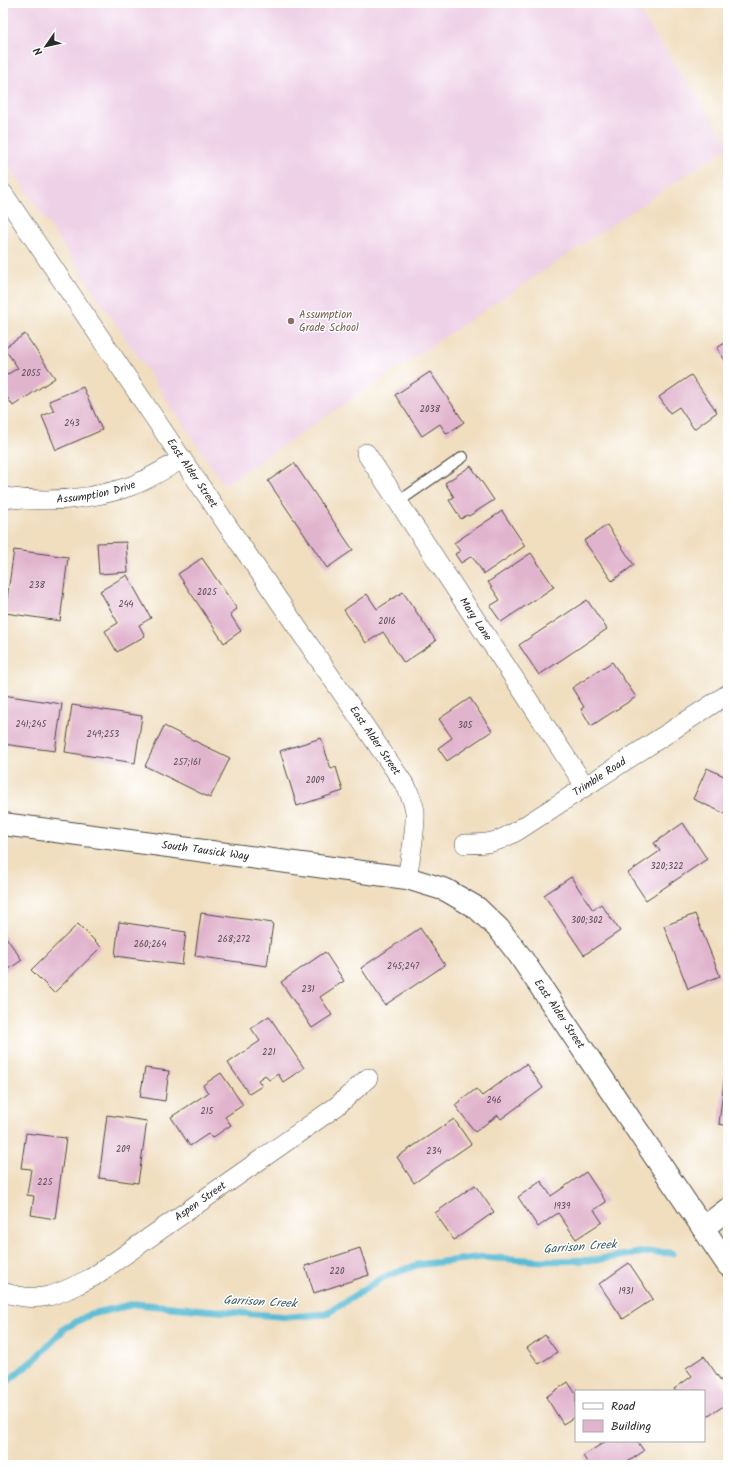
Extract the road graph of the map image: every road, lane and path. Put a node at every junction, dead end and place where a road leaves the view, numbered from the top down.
1 (3, 193) edge
2 (366, 453) dead end
3 (463, 457) dead end
4 (182, 459) junction
5 (3, 497) edge
6 (398, 502) junction
7 (728, 694) edge
8 (585, 786) junction
9 (3, 824) edge
10 (465, 844) dead end
11 (407, 878) junction
12 (368, 1078) dead end
13 (728, 1210) edge
14 (703, 1228) junction
15 (728, 1265) edge
16 (11, 1295) edge

1 - 4 street, East Alder Street
2 - 6 street, Mary Lane
3 - 6 lane
4 - 5 street, Assumption Drive
4 - 11 street, East Alder Street
6 - 8 street, Mary Lane
7 - 8 street, Trimble Road
8 - 10 street, Trimble Road
9 - 11 main road, South Tausick Way
11 - 14 main road, East Alder Street
12 - 16 street, Aspen Street
13 - 14 main road
14 - 15 main road, East Alder Street

